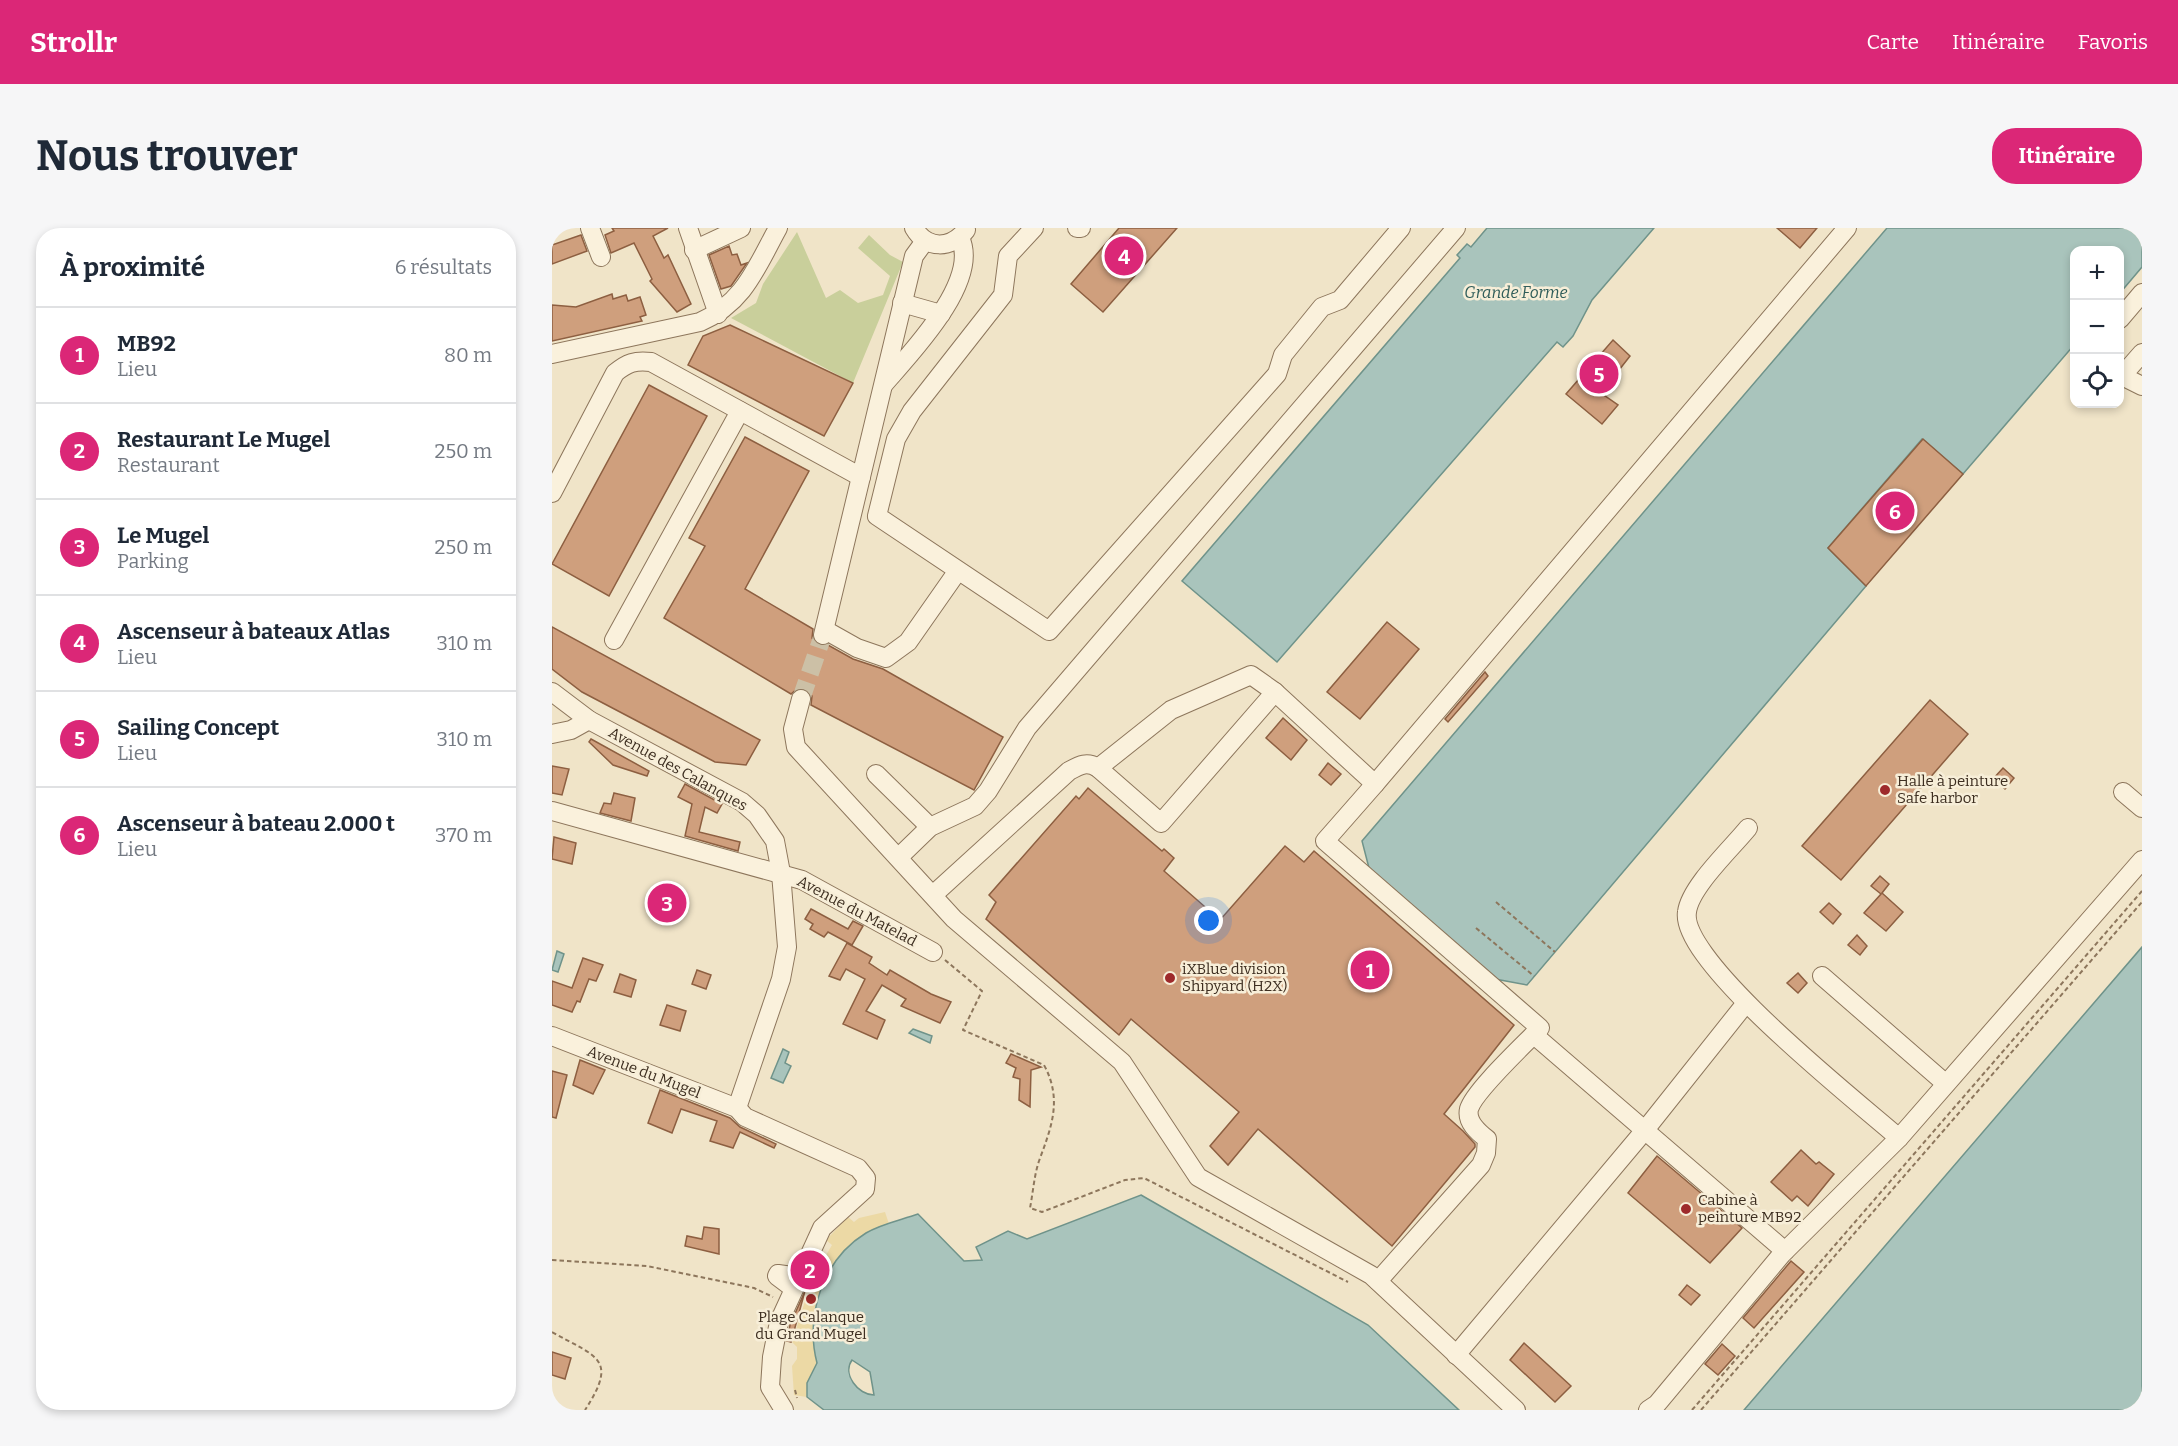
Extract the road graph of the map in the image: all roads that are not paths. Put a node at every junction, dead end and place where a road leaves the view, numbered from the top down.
1 (590, 228) edge
2 (688, 228) edge
3 (741, 228) edge
4 (778, 228) edge
5 (1034, 228) edge
6 (1401, 228) edge
7 (1455, 228) edge
8 (1847, 228) edge
9 (963, 233) edge
10 (920, 234) edge
11 (694, 250) junction
12 (601, 257) dead end
13 (2142, 293) edge
14 (902, 303) junction
15 (718, 314) junction
16 (941, 314) junction
17 (2124, 315) edge
18 (2142, 353) edge
19 (552, 354) edge
20 (2124, 372) edge
21 (2124, 378) edge
22 (2142, 386) edge
23 (881, 387) junction
24 (740, 411) junction
25 (861, 477) junction
26 (552, 492) edge
27 (957, 572) junction
28 (614, 640) dead end
29 (552, 692) edge
30 (1275, 692) junction
31 (801, 699) tunnel mouth
32 (590, 720) junction
33 (552, 734) edge
34 (1098, 768) junction
35 (876, 774) dead end
36 (1375, 784) junction
37 (2124, 792) dead end
38 (2142, 808) edge
39 (552, 811) edge
40 (930, 827) junction
41 (1748, 828) dead end
42 (899, 857) junction
43 (2142, 860) edge
44 (781, 873) junction
45 (933, 895) junction
46 (933, 952) road end
47 (1822, 976) dead end
48 (1746, 1004) junction
49 (1534, 1035) junction
50 (552, 1036) edge
51 (1945, 1083) junction
52 (736, 1108) junction
53 (1645, 1130) junction
54 (1899, 1138) junction
55 (1785, 1251) junction
56 (1378, 1281) junction
57 (1456, 1355) junction
58 (784, 1410) edge
59 (1516, 1410) edge
60 (1648, 1410) edge

1 - 12 street
2 - 11 street
3 - 11 street
4 - 15 street
5 - 27 street
6 - 27 street
7 - 40 street
8 - 36 street
9 - 10 street
9 - 16 street
10 - 14 street
11 - 15 street
13 - 17 street
14 - 16 street
14 - 23 street
15 - 19 street
16 - 23 street
18 - 20 street
21 - 22 street
23 - 25 street
24 - 25 street
24 - 26 street
24 - 28 street
25 - 27 street
29 - 32 street, Avenue des Calanques
30 - 34 street
30 - 34 street
30 - 36 street
31 - 42 street
32 - 33 street
32 - 44 street, Avenue des Calanques
34 - 45 street
35 - 40 street
36 - 49 street
37 - 38 street
39 - 44 street, Avenue du Matelad
40 - 42 street
41 - 48 street
42 - 45 street
43 - 51 street
44 - 46 street, Avenue du Matelad
44 - 52 street, Avenue des Calanques
45 - 56 street
47 - 51 street
48 - 53 street
48 - 54 street
49 - 53 street
49 - 56 street
50 - 52 street, Avenue du Mugel
51 - 54 street
52 - 58 street, Avenue du Mugel
53 - 55 street
53 - 57 street
54 - 55 street
55 - 60 street
56 - 57 street
57 - 59 street

